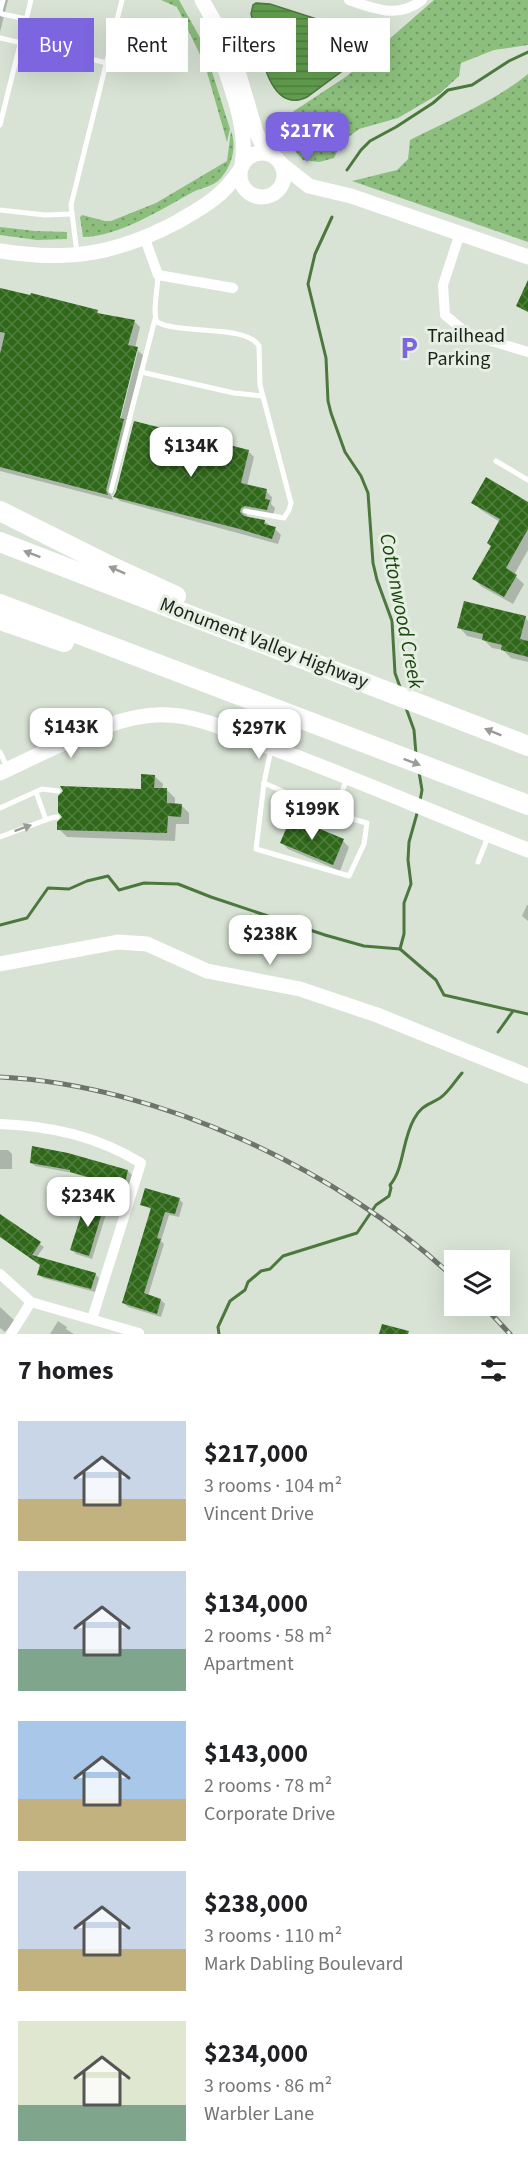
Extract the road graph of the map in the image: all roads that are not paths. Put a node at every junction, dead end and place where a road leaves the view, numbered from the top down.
1 (3, 0) edge
2 (31, 0) edge
3 (122, 0) edge
4 (202, 0) edge
5 (349, 0) edge
6 (423, 0) edge
7 (22, 18) edge
8 (27, 18) edge
9 (118, 18) edge
10 (212, 18) edge
11 (0, 38) edge
12 (18, 41) edge
13 (18, 53) edge
14 (106, 67) edge
15 (226, 72) edge
16 (238, 72) edge
17 (1, 116) edge
18 (0, 125) edge
19 (267, 153) junction
20 (281, 164) junction
21 (241, 167) junction
22 (309, 186) junction
23 (278, 191) junction
24 (250, 194) junction
25 (219, 197) junction
26 (0, 210) edge
27 (71, 214) junction
28 (460, 232) junction
29 (145, 239) junction
30 (0, 251) edge
31 (77, 255) junction
32 (528, 256) edge
33 (158, 275) junction
34 (233, 288) dead end
35 (155, 319) junction
36 (528, 352) edge
37 (141, 372) junction
38 (262, 396) junction
39 (496, 461) dead end
40 (528, 480) edge
41 (111, 491) dead end
42 (0, 511) edge
43 (245, 511) dead end
44 (0, 542) edge
45 (0, 604) edge
46 (0, 620) edge
47 (264, 643) junction
48 (253, 700) junction
49 (528, 746) edge
50 (272, 747) junction
51 (0, 752) edge
52 (4, 771) edge
53 (348, 777) junction
54 (264, 783) junction
55 (58, 791) dead end
56 (36, 792) junction
57 (528, 805) edge
58 (0, 808) edge
59 (334, 814) junction
60 (57, 818) dead end
61 (46, 820) junction
62 (489, 835) junction
63 (0, 837) edge
64 (528, 850) edge
65 (478, 862) dead end
66 (0, 964) edge
67 (528, 1076) edge
68 (0, 1124) edge
69 (0, 1274) edge
70 (31, 1302) junction
71 (92, 1319) junction
72 (11, 1334) edge
73 (139, 1334) edge

1 - 7 lane
2 - 8 lane
3 - 9 lane
4 - 10 street
5 - 6 street
11 - 12 lane
13 - 17 lane
14 - 27 lane
15 - 21 street
16 - 19 street
17 - 18 lane
19 - 20 street
19 - 21 street
20 - 22 street
20 - 23 street
21 - 24 street
21 - 25 street
22 - 23 street
22 - 28 street
23 - 24 street
24 - 25 street
25 - 29 street
26 - 27 lane
27 - 31 lane
28 - 32 street
28 - 36 street
29 - 31 street
29 - 33 street
30 - 31 street
33 - 34 street
33 - 35 lane
35 - 37 lane
35 - 38 lane
37 - 38 lane
37 - 41 lane
38 - 43 lane
39 - 40 lane
47 -> 42 highway
47 -> 44 highway, Monument Valley Highway
45 - 48 highway
46 - 48 highway
49 -> 47 highway, Monument Valley Highway
48 -> 57 highway
50 - 52 street
50 - 53 street
50 - 54 lane
51 - 52 lane
53 - 59 lane
53 - 62 street
54 - 59 lane
54 - 59 lane
55 - 56 lane
56 - 58 lane
56 - 61 lane
60 - 61 lane
63 -> 61 lane
62 - 64 street
62 - 65 lane
66 - 67 street
68 - 71 street
69 - 70 street
70 - 71 street
70 - 72 street
71 - 73 street

